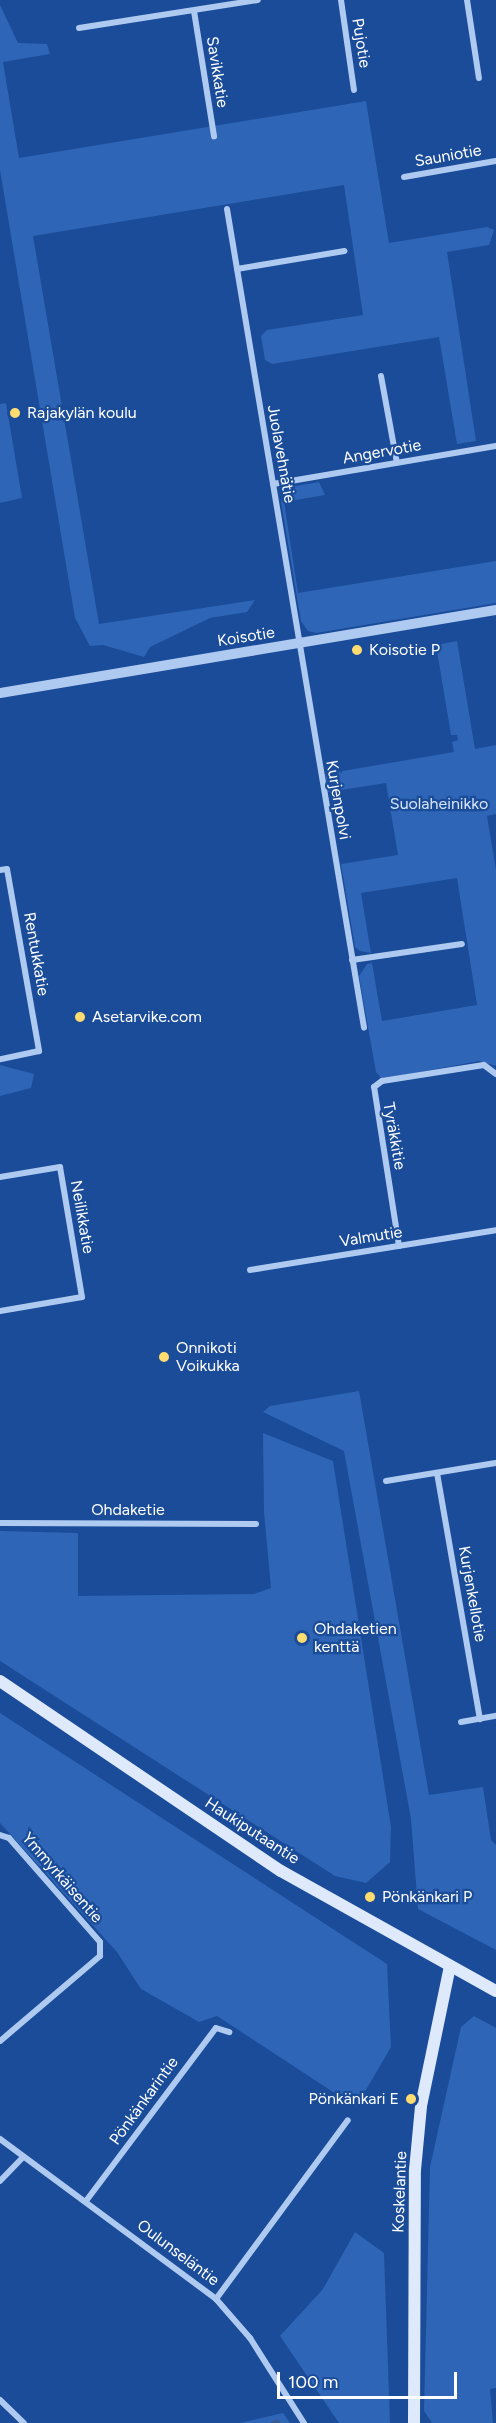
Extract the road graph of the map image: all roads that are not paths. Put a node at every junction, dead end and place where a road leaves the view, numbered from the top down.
1 (258, 0) edge
2 (341, 0) edge
3 (467, 0) edge
4 (194, 11) junction
5 (79, 28) dead end
6 (479, 78) dead end
7 (354, 90) dead end
8 (214, 136) dead end
9 (496, 164) edge
10 (404, 177) dead end
11 (227, 209) dead end
12 (344, 251) dead end
13 (237, 269) junction
14 (381, 376) dead end
15 (496, 446) edge
16 (397, 463) junction
17 (273, 484) junction
18 (496, 610) edge
19 (298, 643) junction
20 (0, 693) edge
21 (0, 870) edge
22 (462, 944) dead end
23 (352, 960) junction
24 (364, 1028) dead end
25 (0, 1059) edge
26 (496, 1074) edge
27 (0, 1177) edge
28 (496, 1230) edge
29 (399, 1246) junction
30 (250, 1270) dead end
31 (0, 1311) edge
32 (496, 1463) edge
33 (437, 1473) junction
34 (386, 1481) dead end
35 (0, 1522) edge
36 (256, 1524) dead end
37 (0, 1681) edge
38 (496, 1716) edge
39 (480, 1719) junction
40 (460, 1722) dead end
41 (0, 1835) edge
42 (450, 1966) junction
43 (496, 1991) edge
44 (229, 2032) dead end
45 (0, 2040) edge
46 (348, 2120) dead end
47 (0, 2139) edge
48 (22, 2158) junction
49 (0, 2181) edge
50 (86, 2201) junction
51 (216, 2299) junction
52 (0, 2400) edge
53 (24, 2423) edge
54 (304, 2423) edge
55 (414, 2423) edge

1 - 4 street
2 - 7 street, Pujotie
3 - 6 street
4 - 5 street
4 - 8 street, Savikkatie
9 - 10 street, Sauniotie
11 - 13 street, Juolavehnätie
12 - 13 street
13 - 17 street, Juolavehnätie
14 - 16 street
15 - 16 street, Angervotie
16 - 17 street, Angervotie
17 - 19 street, Juolavehnätie
18 - 19 street, Koisotie
19 - 20 street, Koisotie
19 - 23 street, Kurjenpolvi
21 - 25 street, Rentukkatie
22 - 23 street
23 - 24 street, Kurjenpolvi
26 - 29 street, Tyräkkitie
27 - 31 street, Neilikkatie
28 - 29 street, Valmutie
29 - 30 street, Valmutie
32 - 33 street
33 - 34 street
33 - 39 street, Kurjenkellotie
35 - 36 street, Ohdaketie
37 - 42 main road, Haukiputaantie
38 - 39 street
39 - 40 street
41 - 45 street, Ymmyrkäisentie
42 - 43 main road, Haukiputaantie
42 - 55 main road, Koskelantie
44 - 50 street, Pönkänkarintie
46 - 51 street
47 - 48 street, Oulunseläntie
48 - 49 street
48 - 50 street, Oulunseläntie
50 - 51 street, Oulunseläntie
51 - 54 street, Oulunseläntie
52 - 53 street

